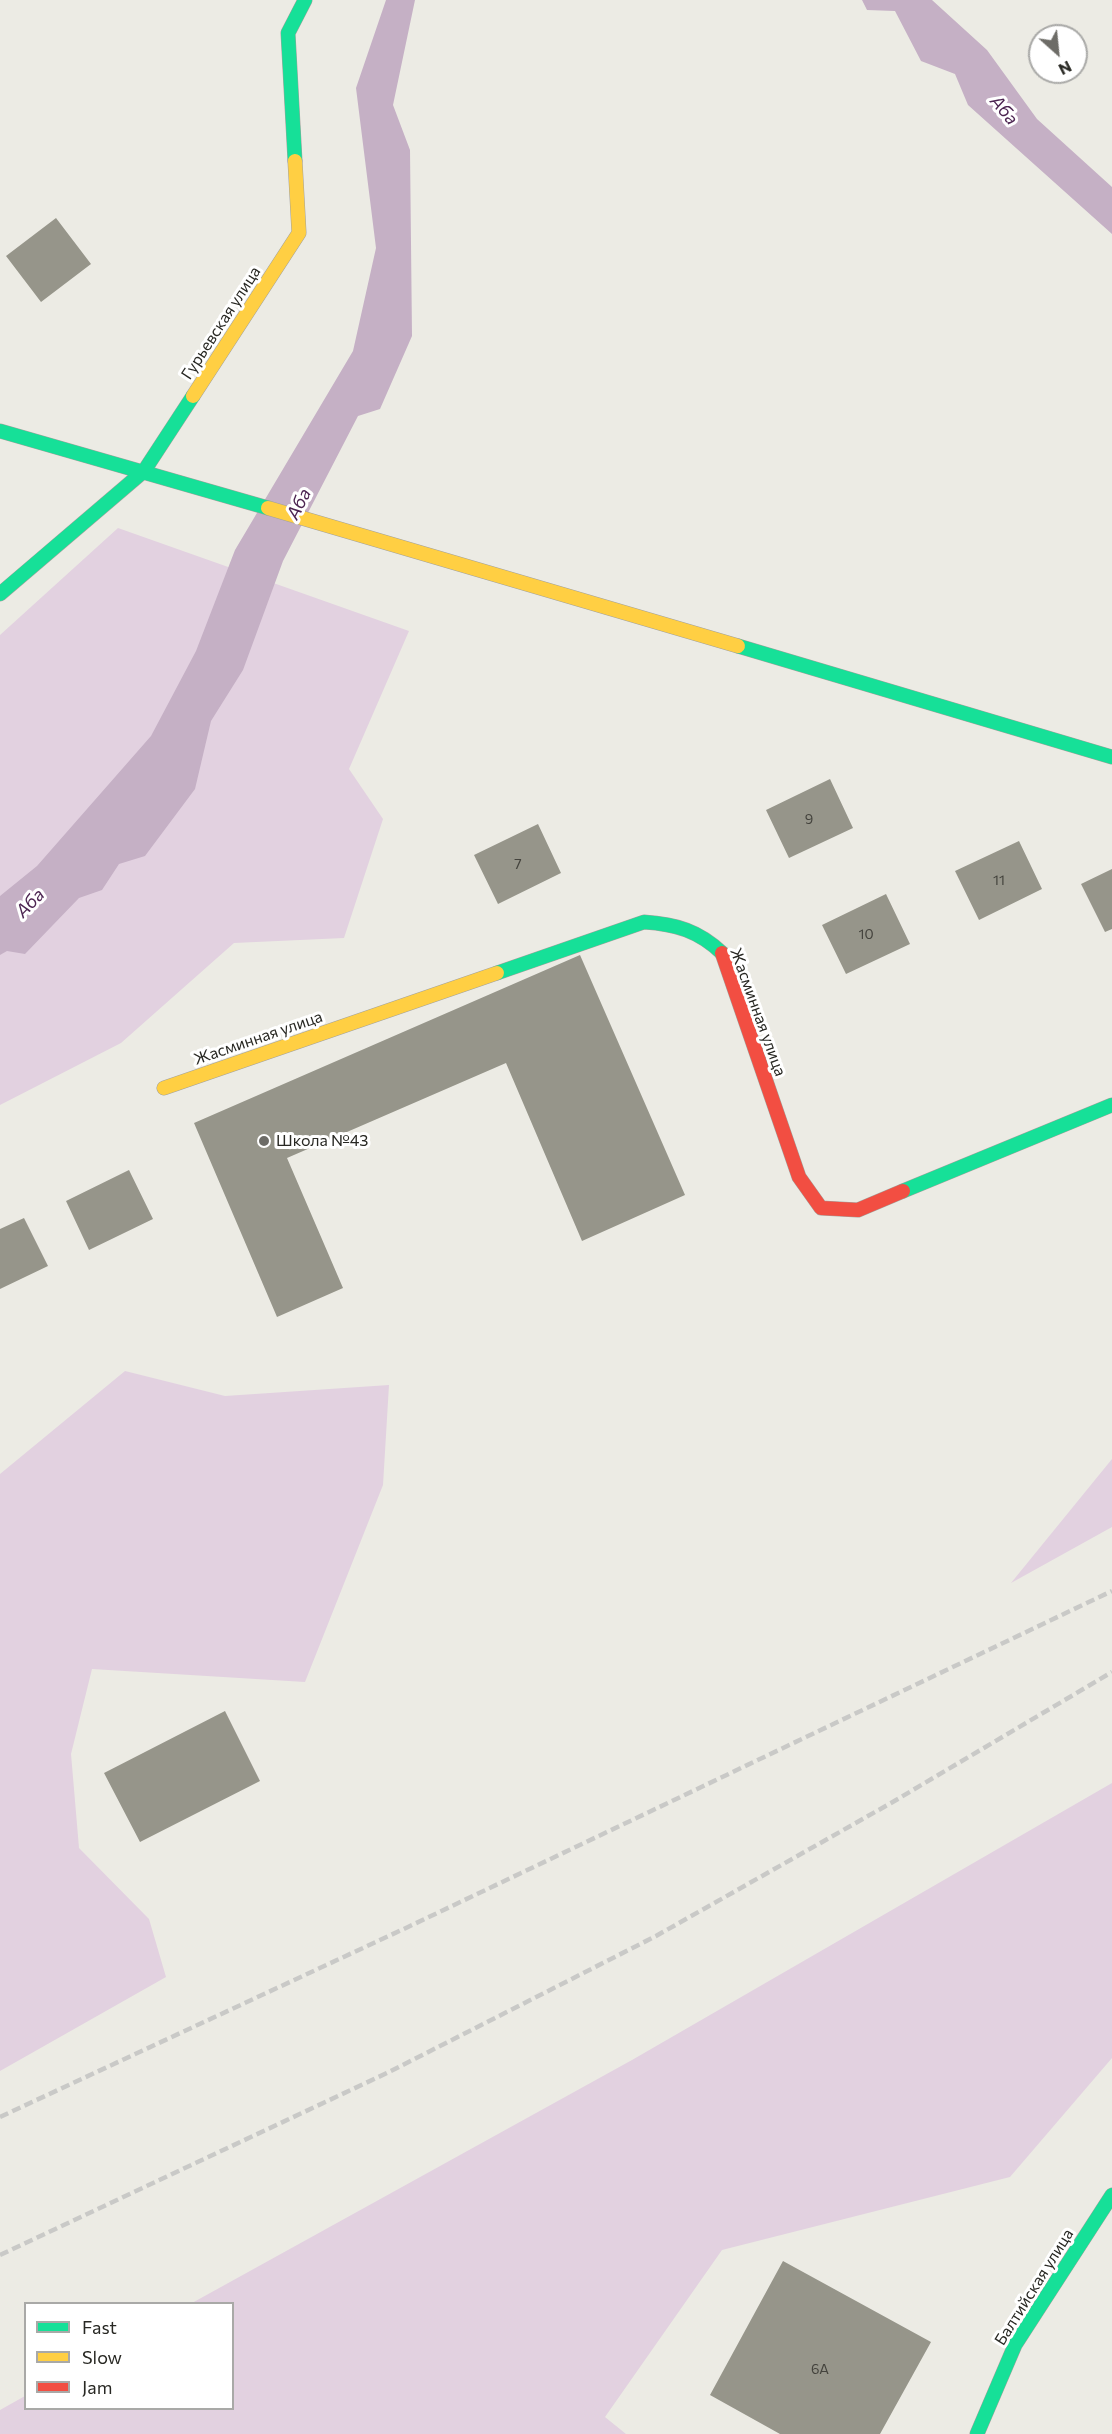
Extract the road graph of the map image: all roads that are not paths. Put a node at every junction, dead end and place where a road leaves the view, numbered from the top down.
1 (305, 0) edge
2 (0, 431) edge
3 (144, 471) junction
4 (0, 594) edge
5 (1112, 757) edge
6 (164, 1088) dead end
7 (1112, 1105) edge
8 (1112, 2195) edge
9 (977, 2434) edge

1 - 3 street, Гурьевская улица
2 - 3 street
3 - 4 street, Гурьевская улица
3 - 5 street
6 - 7 street, Жасминная улица
8 - 9 street, Балтийская улица

